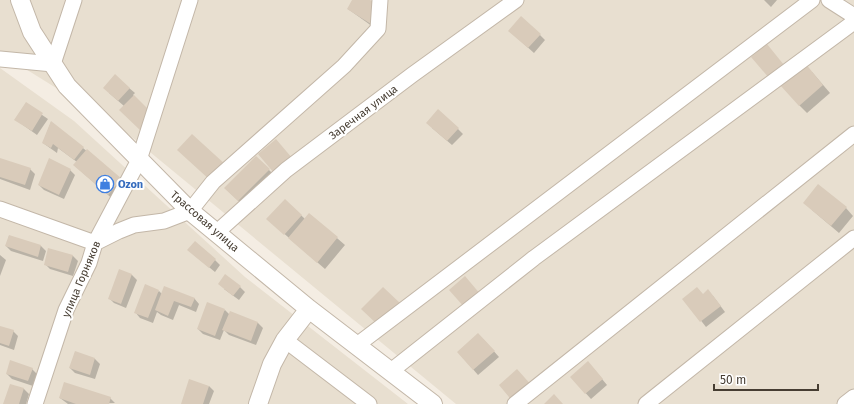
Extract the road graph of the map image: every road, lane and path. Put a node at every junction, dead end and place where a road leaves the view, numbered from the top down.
1 (20, 0) edge
2 (74, 0) edge
3 (190, 0) edge
4 (380, 0) edge
5 (516, 0) edge
6 (812, 0) edge
7 (829, 0) edge
8 (854, 16) edge
9 (854, 22) edge
10 (0, 59) edge
11 (53, 64) junction
12 (854, 134) edge
13 (139, 160) junction
14 (0, 209) edge
15 (190, 211) junction
16 (216, 233) junction
17 (854, 238) edge
18 (95, 243) junction
19 (309, 309) junction
20 (285, 340) junction
21 (357, 345) junction
22 (390, 371) junction
23 (854, 397) edge
24 (35, 404) edge
25 (258, 404) edge
26 (369, 404) edge
27 (433, 404) edge
28 (515, 404) edge
29 (646, 404) edge
30 (846, 404) edge

1 - 11 street, Трассовая улица
2 - 11 street
3 - 13 street, улица Горняков
4 - 15 street
5 - 16 street, Заречная улица
6 - 21 street
7 - 8 street
9 - 22 street
10 - 11 street
11 - 13 street, Трассовая улица
12 - 28 street
13 - 15 street, Трассовая улица
13 - 18 street, улица Горняков
14 - 18 street
15 - 16 street, Трассовая улица
15 - 18 street
16 - 19 street, Трассовая улица
17 - 29 street
18 - 24 street, улица Горняков
19 - 20 street
19 - 21 street, Трассовая улица
20 - 25 street
20 - 26 street
21 - 22 street, Трассовая улица
22 - 27 street, Трассовая улица
23 - 30 street

